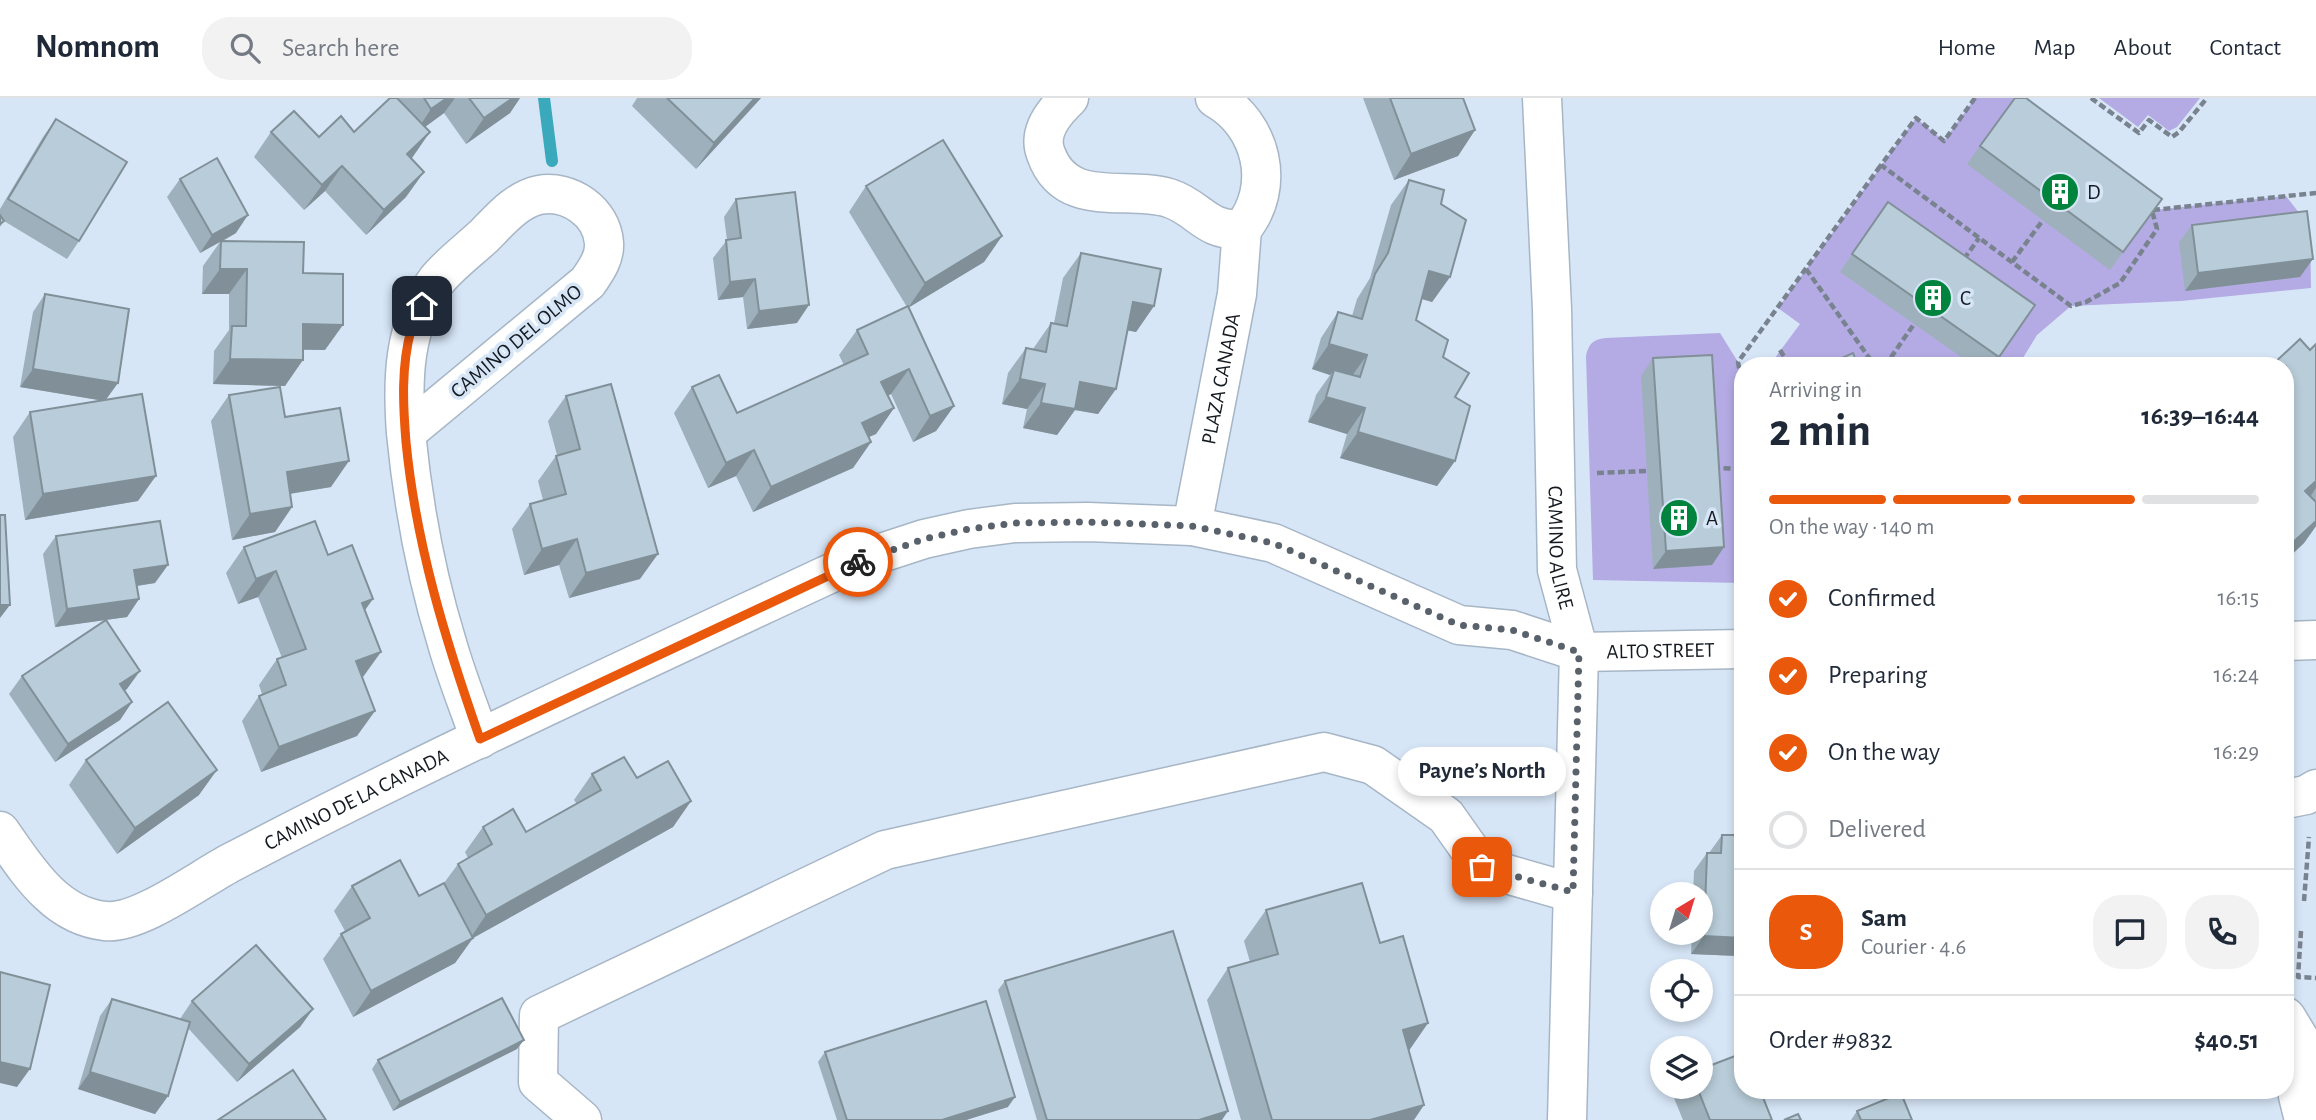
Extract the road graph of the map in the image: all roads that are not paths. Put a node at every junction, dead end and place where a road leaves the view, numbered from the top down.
1 (1069, 98) edge
2 (1215, 98) edge
3 (1542, 98) edge
4 (1242, 229) junction
5 (406, 433) junction
6 (1192, 526) junction
7 (2316, 640) edge
8 (2294, 641) edge
9 (1734, 649) edge
10 (1579, 652) junction
11 (480, 739) junction
12 (2316, 789) edge
13 (2294, 797) edge
14 (0, 831) edge
15 (1573, 892) junction
16 (2294, 1030) edge
17 (2301, 1108) edge
18 (582, 1120) edge
19 (1567, 1120) edge

1 - 4 street
2 - 4 street, PLAZA CANADA
3 - 10 street, CAMINO ALIRE
4 - 6 street, PLAZA CANADA
5 - 5 street, CAMINO DEL OLMO
5 - 11 street, CAMINO DEL OLMO
6 - 10 street, CAMINO DE LA CANADA
6 - 11 street, CAMINO DE LA CANADA
7 - 8 street
9 - 10 street, ALTO STREET
10 - 15 street, CAMINO ALIRE
11 - 14 street, CAMINO DE LA CANADA
12 - 13 street
15 - 18 street
15 - 19 street, CAMINO ALIRE
16 - 17 street

